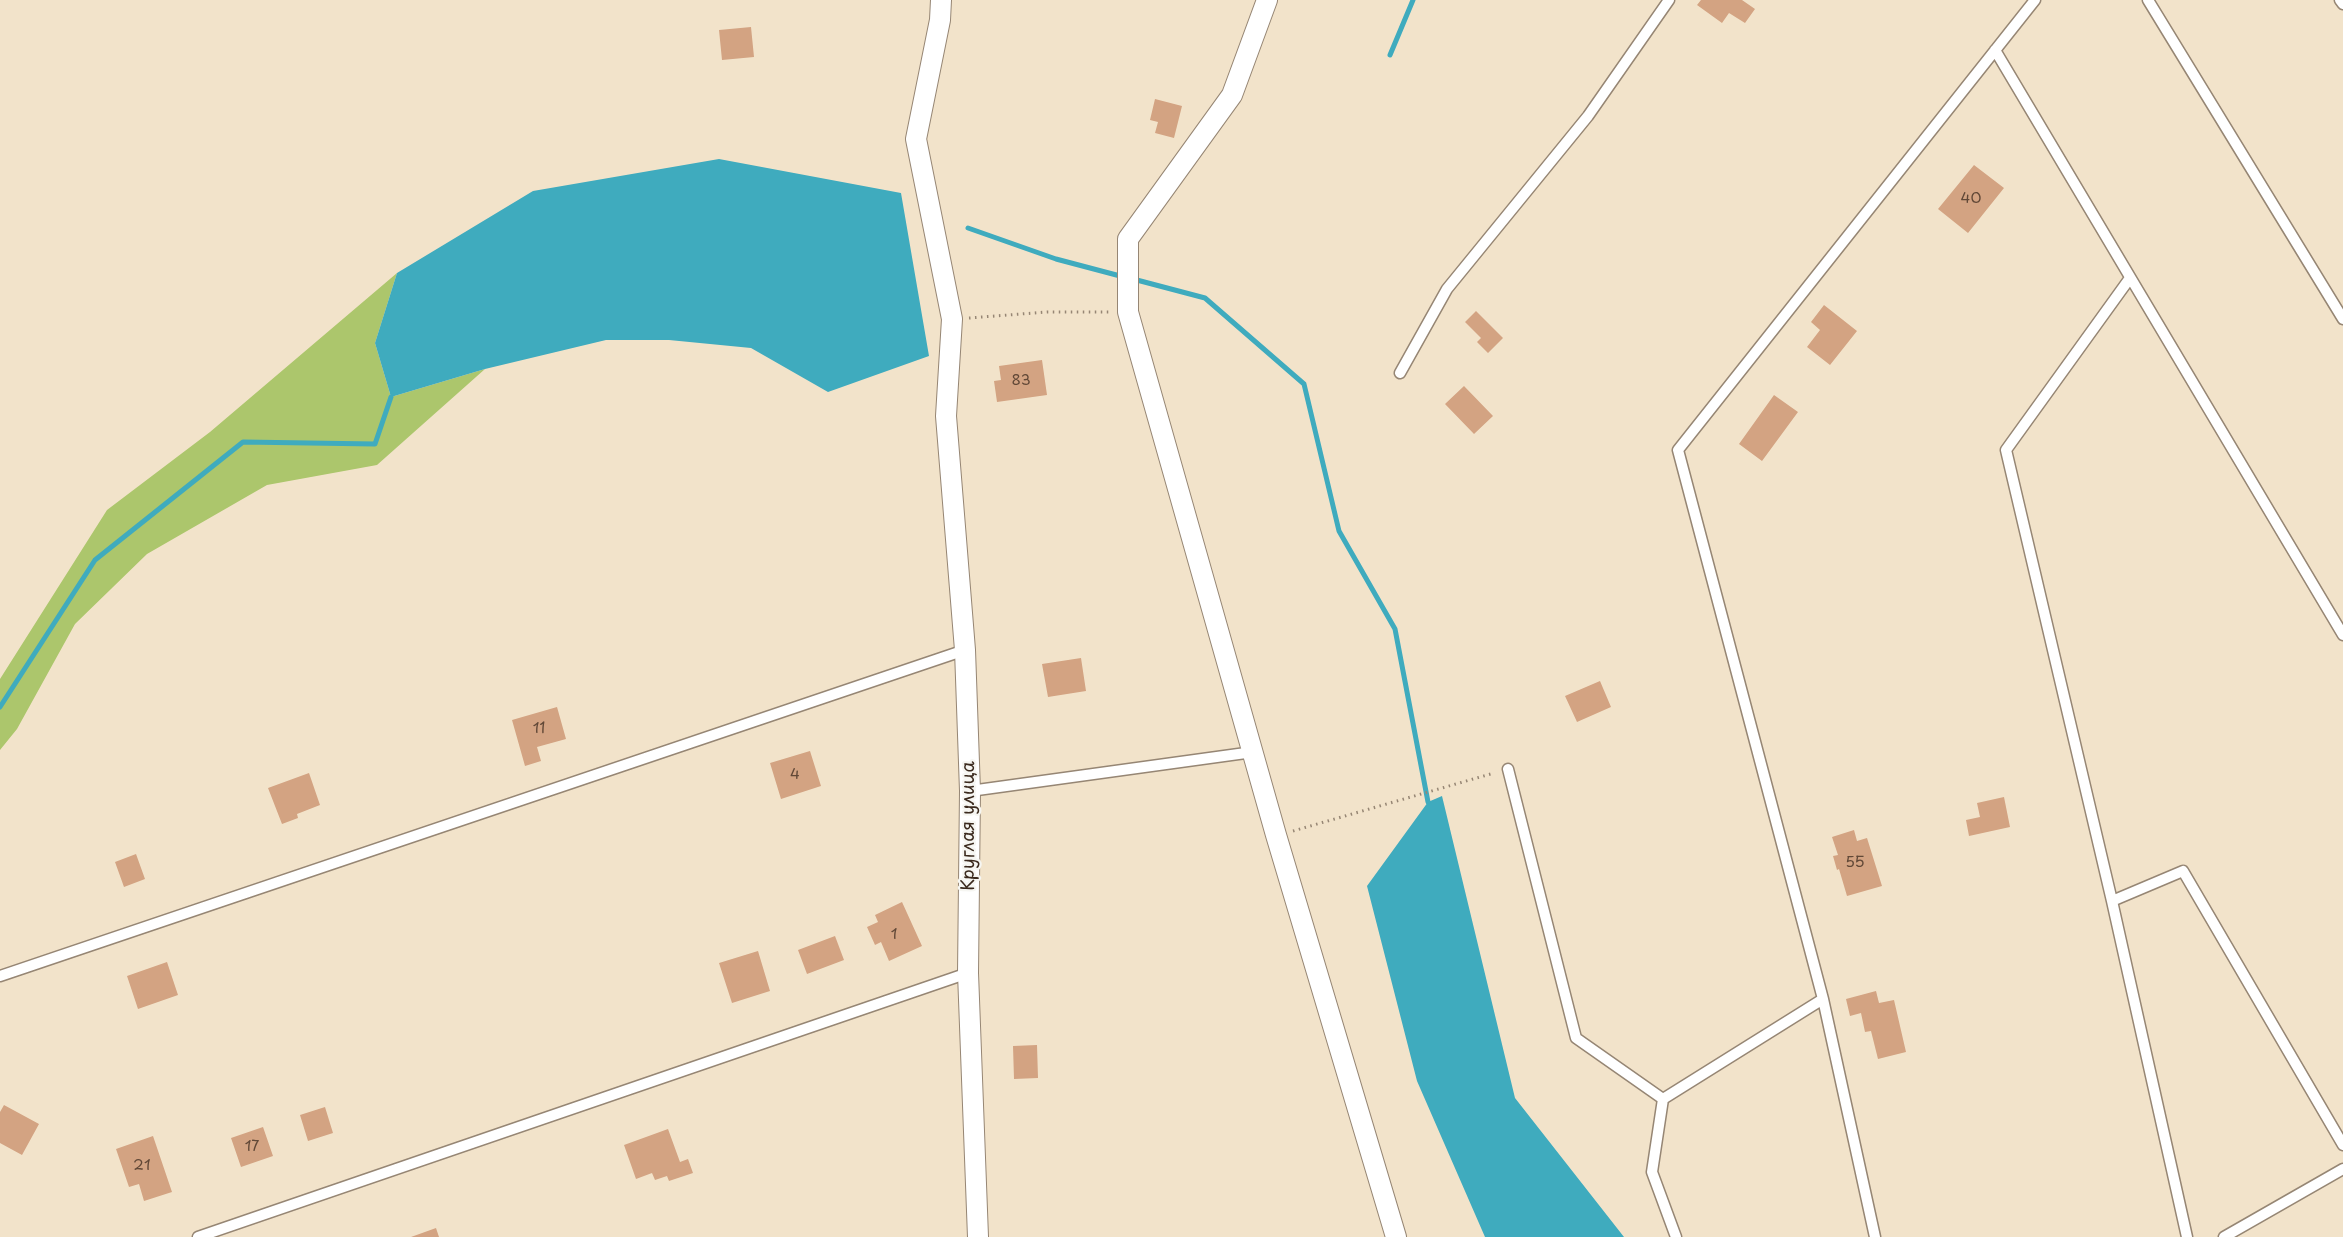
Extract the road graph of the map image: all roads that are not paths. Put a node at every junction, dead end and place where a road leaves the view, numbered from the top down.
1 (941, 0) edge
2 (1267, 0) edge
3 (1669, 0) edge
4 (2035, 0) edge
5 (2148, 0) edge
6 (2340, 0) edge
7 (2343, 4) edge
8 (1995, 50) junction
9 (2130, 278) junction
10 (2343, 319) edge
11 (1400, 373) dead end
12 (2343, 635) edge
13 (965, 650) junction
14 (1253, 752) junction
15 (1508, 769) road end
16 (970, 791) junction
17 (2112, 901) junction
18 (968, 973) junction
19 (0, 976) edge
20 (1823, 999) junction
21 (1663, 1099) junction
22 (2343, 1145) edge
23 (2343, 1169) edge
24 (198, 1237) edge
25 (978, 1237) edge
26 (1395, 1237) edge
27 (1676, 1237) edge
28 (1875, 1237) edge
29 (2187, 1237) edge
30 (2224, 1237) edge

1 - 13 street, Круглая улица
2 - 14 street
3 - 11 lane
4 - 8 lane
5 - 10 lane
6 - 7 lane
8 - 9 lane
8 - 20 lane
9 - 12 lane
9 - 17 lane
13 - 16 street, Круглая улица
13 - 19 lane
14 - 16 lane
14 - 26 street
15 - 21 lane
16 - 18 street, Круглая улица
17 - 22 lane
17 - 29 lane
18 - 24 lane
18 - 25 street, Круглая улица
20 - 21 lane
20 - 28 lane
21 - 27 lane
23 - 30 lane

